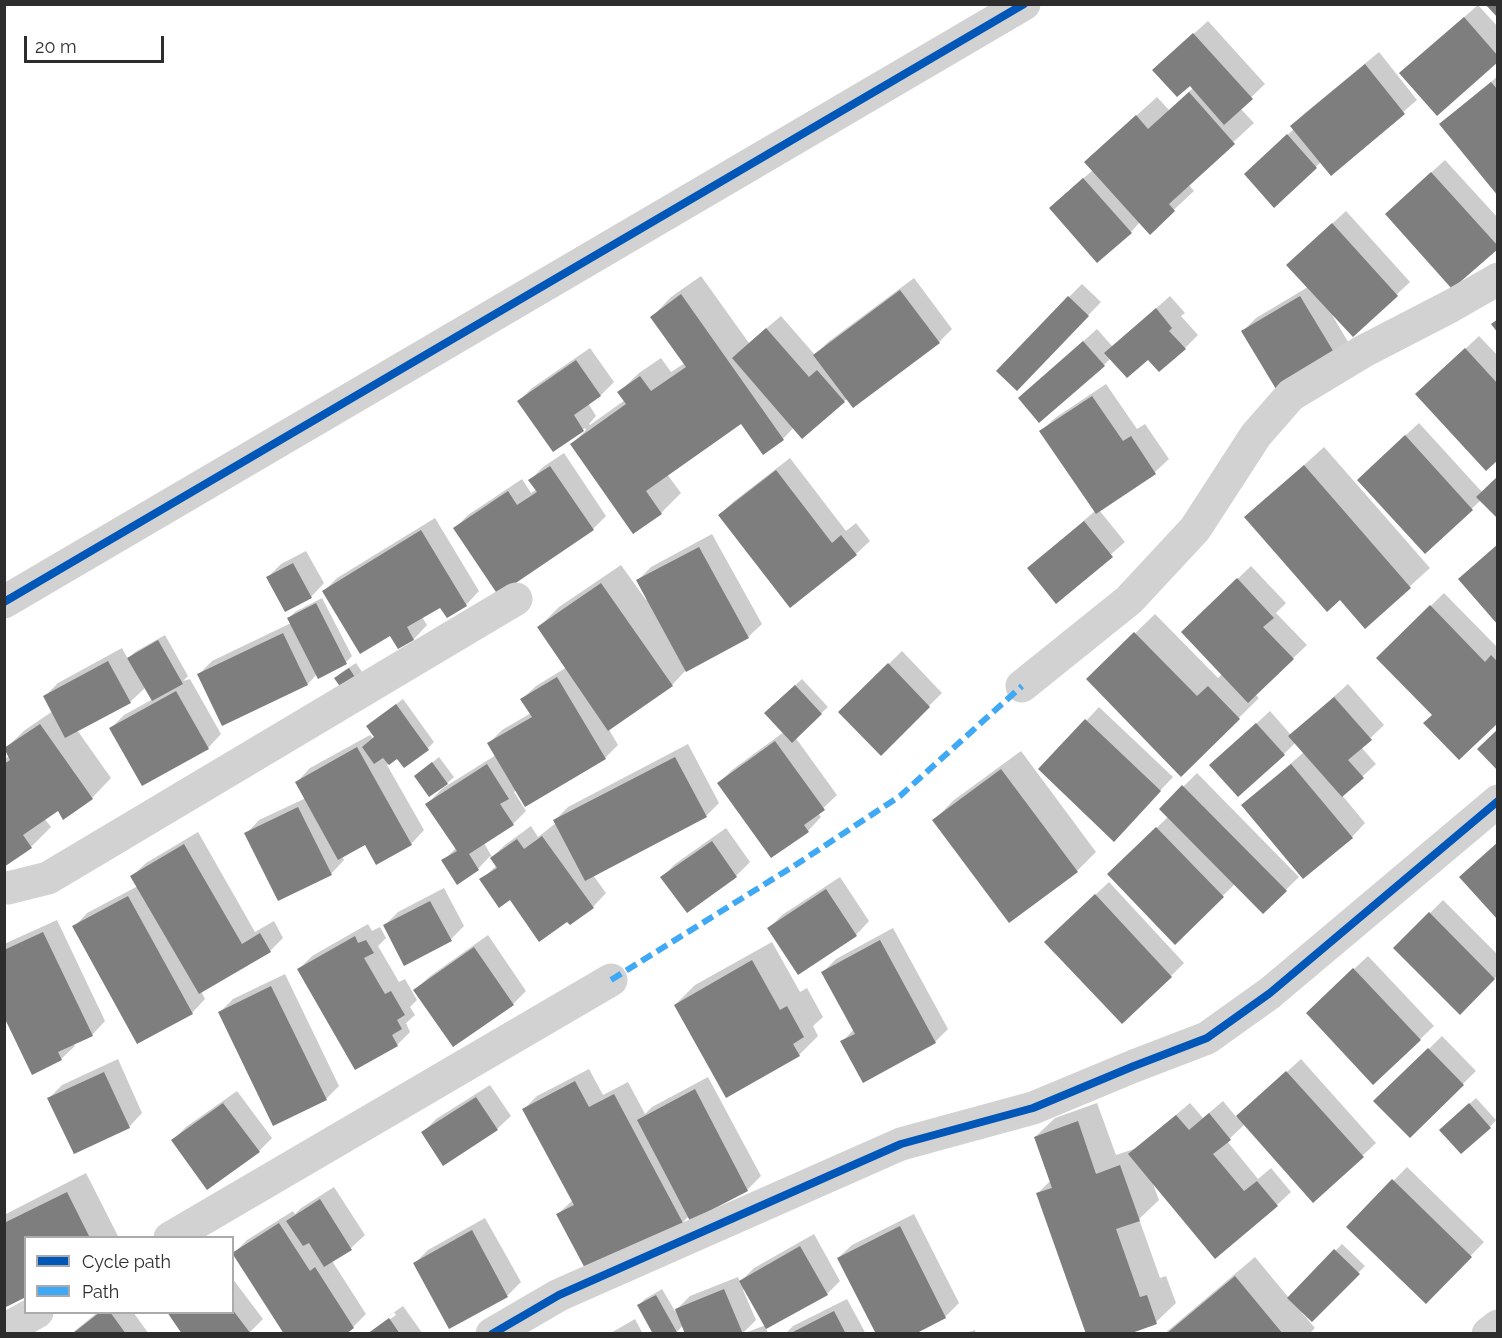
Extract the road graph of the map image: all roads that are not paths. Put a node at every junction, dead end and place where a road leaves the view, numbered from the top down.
1 (1024, 4) edge
2 (1497, 279) edge
3 (516, 599) dead end
4 (4, 602) edge
5 (1022, 686) dead end
6 (1497, 801) edge
7 (4, 887) edge
8 (611, 980) dead end
9 (173, 1236) edge
10 (33, 1314) edge
11 (1497, 1326) edge
12 (4, 1330) edge
13 (492, 1334) edge
14 (1488, 1334) edge

1 - 4 street
2 - 5 street
3 - 7 street
6 - 13 street
8 - 9 street
10 - 12 street
11 - 14 street

